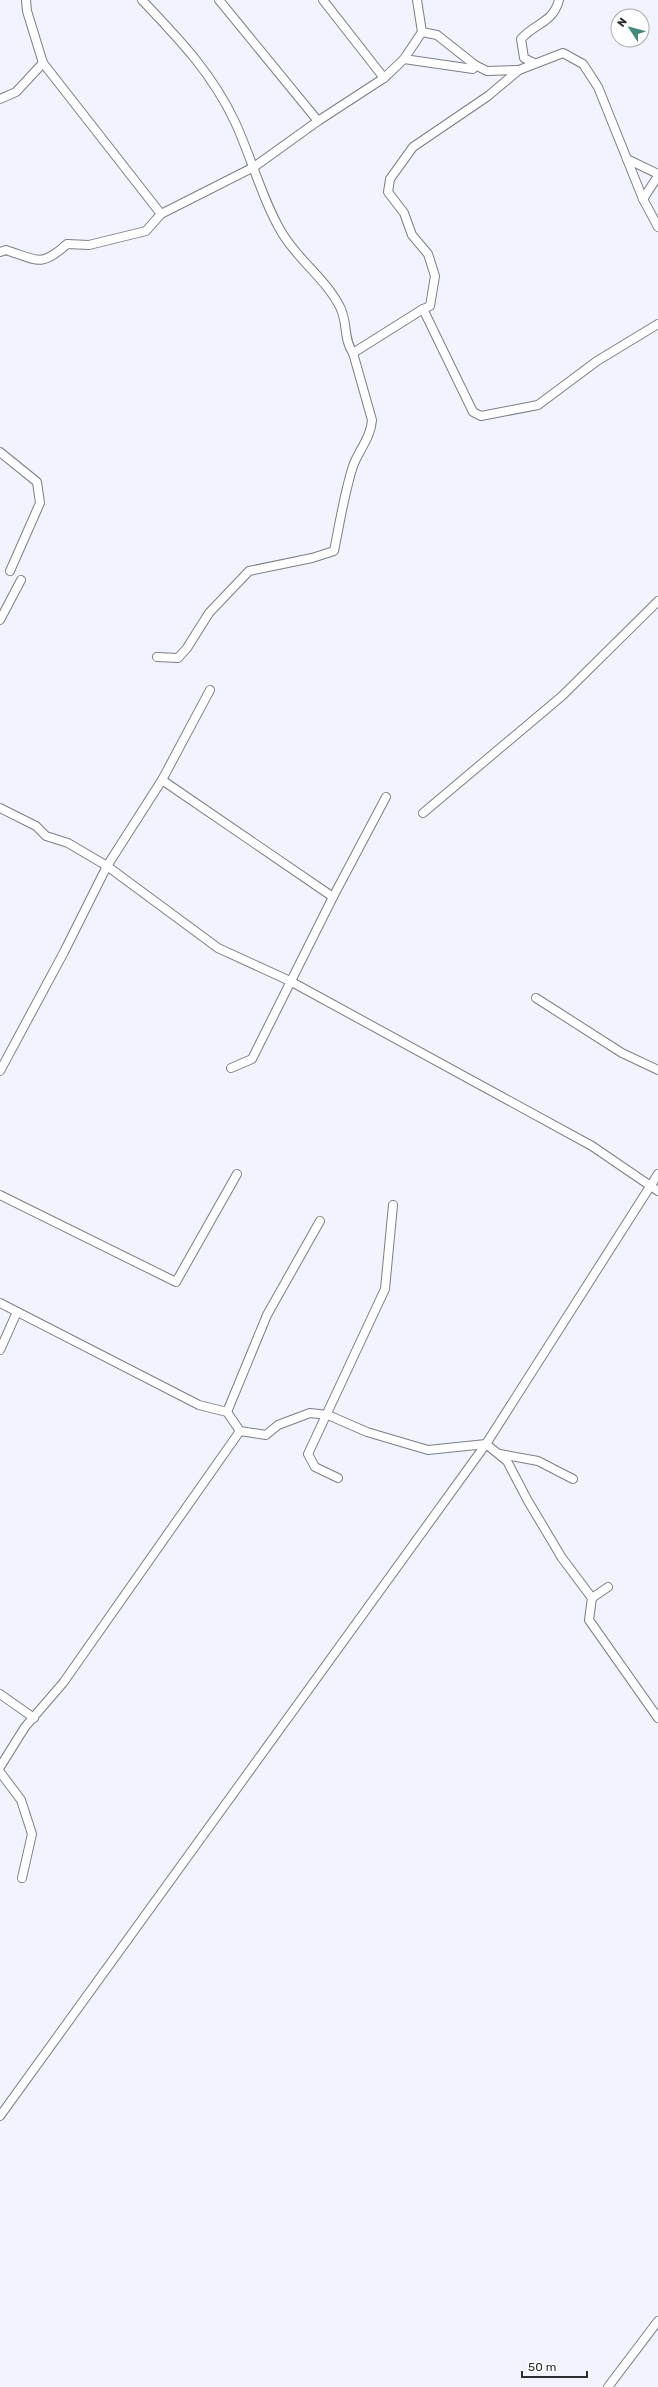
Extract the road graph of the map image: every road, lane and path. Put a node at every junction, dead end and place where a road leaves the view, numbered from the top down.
1 (26, 0) edge
2 (142, 0) edge
3 (220, 0) edge
4 (324, 0) edge
5 (418, 0) edge
6 (559, 0) edge
7 (422, 32) junction
8 (404, 59) junction
9 (43, 63) junction
10 (534, 63) junction
11 (475, 65) junction
12 (519, 70) junction
13 (384, 78) junction
14 (0, 99) edge
15 (318, 121) junction
16 (627, 159) junction
17 (254, 167) junction
18 (658, 175) edge
19 (643, 199) junction
20 (161, 214) junction
21 (658, 228) edge
22 (0, 252) edge
23 (424, 309) junction
24 (658, 324) edge
25 (353, 353) junction
26 (0, 452) edge
27 (10, 571) dead end
28 (21, 580) dead end
29 (658, 600) edge
30 (0, 620) edge
31 (157, 657) dead end
32 (210, 690) dead end
33 (162, 780) junction
34 (386, 797) dead end
35 (0, 808) edge
36 (423, 813) dead end
37 (107, 866) junction
38 (333, 896) junction
39 (290, 981) junction
40 (536, 998) dead end
41 (230, 1068) dead end
42 (658, 1070) edge
43 (0, 1072) edge
44 (237, 1174) dead end
45 (658, 1174) edge
46 (650, 1184) junction
47 (658, 1191) edge
48 (0, 1195) edge
49 (393, 1205) dead end
50 (320, 1221) dead end
51 (0, 1303) edge
52 (18, 1312) junction
53 (0, 1350) edge
54 (227, 1412) junction
55 (328, 1415) junction
56 (240, 1431) junction
57 (486, 1444) junction
58 (497, 1453) junction
59 (338, 1478) dead end
60 (573, 1479) dead end
61 (608, 1587) dead end
62 (592, 1598) junction
63 (0, 1694) edge
64 (34, 1718) junction
65 (658, 1718) edge
66 (0, 1767) edge
67 (0, 1772) edge
68 (22, 1878) dead end
69 (0, 2116) edge
70 (658, 2321) edge
71 (608, 2387) edge

1 - 9 street
2 - 17 street
3 - 15 street
4 - 13 street
5 - 7 street
6 - 10 street
7 - 8 street
7 - 11 street
8 - 11 street
8 - 13 street
9 - 14 street
9 - 20 street
10 - 12 street
10 - 16 street
11 - 12 street
12 - 23 street
13 - 15 street
15 - 17 street
16 - 18 street
16 - 19 street
17 - 20 street
17 - 25 street
18 - 19 street
19 - 21 street
20 - 22 street
23 - 24 street
23 - 25 street
25 - 31 street
26 - 27 street
28 - 30 street
29 - 36 street
32 - 33 street
33 - 37 street
33 - 38 street
34 - 38 street
35 - 37 street
37 - 39 street
37 - 43 street
38 - 39 street
39 - 41 street
39 - 46 street
40 - 42 street
44 - 48 street
45 - 46 street
46 - 47 street
46 - 57 street
49 - 55 street
50 - 54 street
51 - 52 street
52 - 53 street
52 - 54 street
54 - 56 street
55 - 56 street
55 - 57 street
55 - 59 street
56 - 64 street
57 - 58 street
57 - 69 street
58 - 60 street
58 - 62 street
61 - 62 street
62 - 65 street
63 - 64 street
64 - 66 street
67 - 68 street
70 - 71 street

